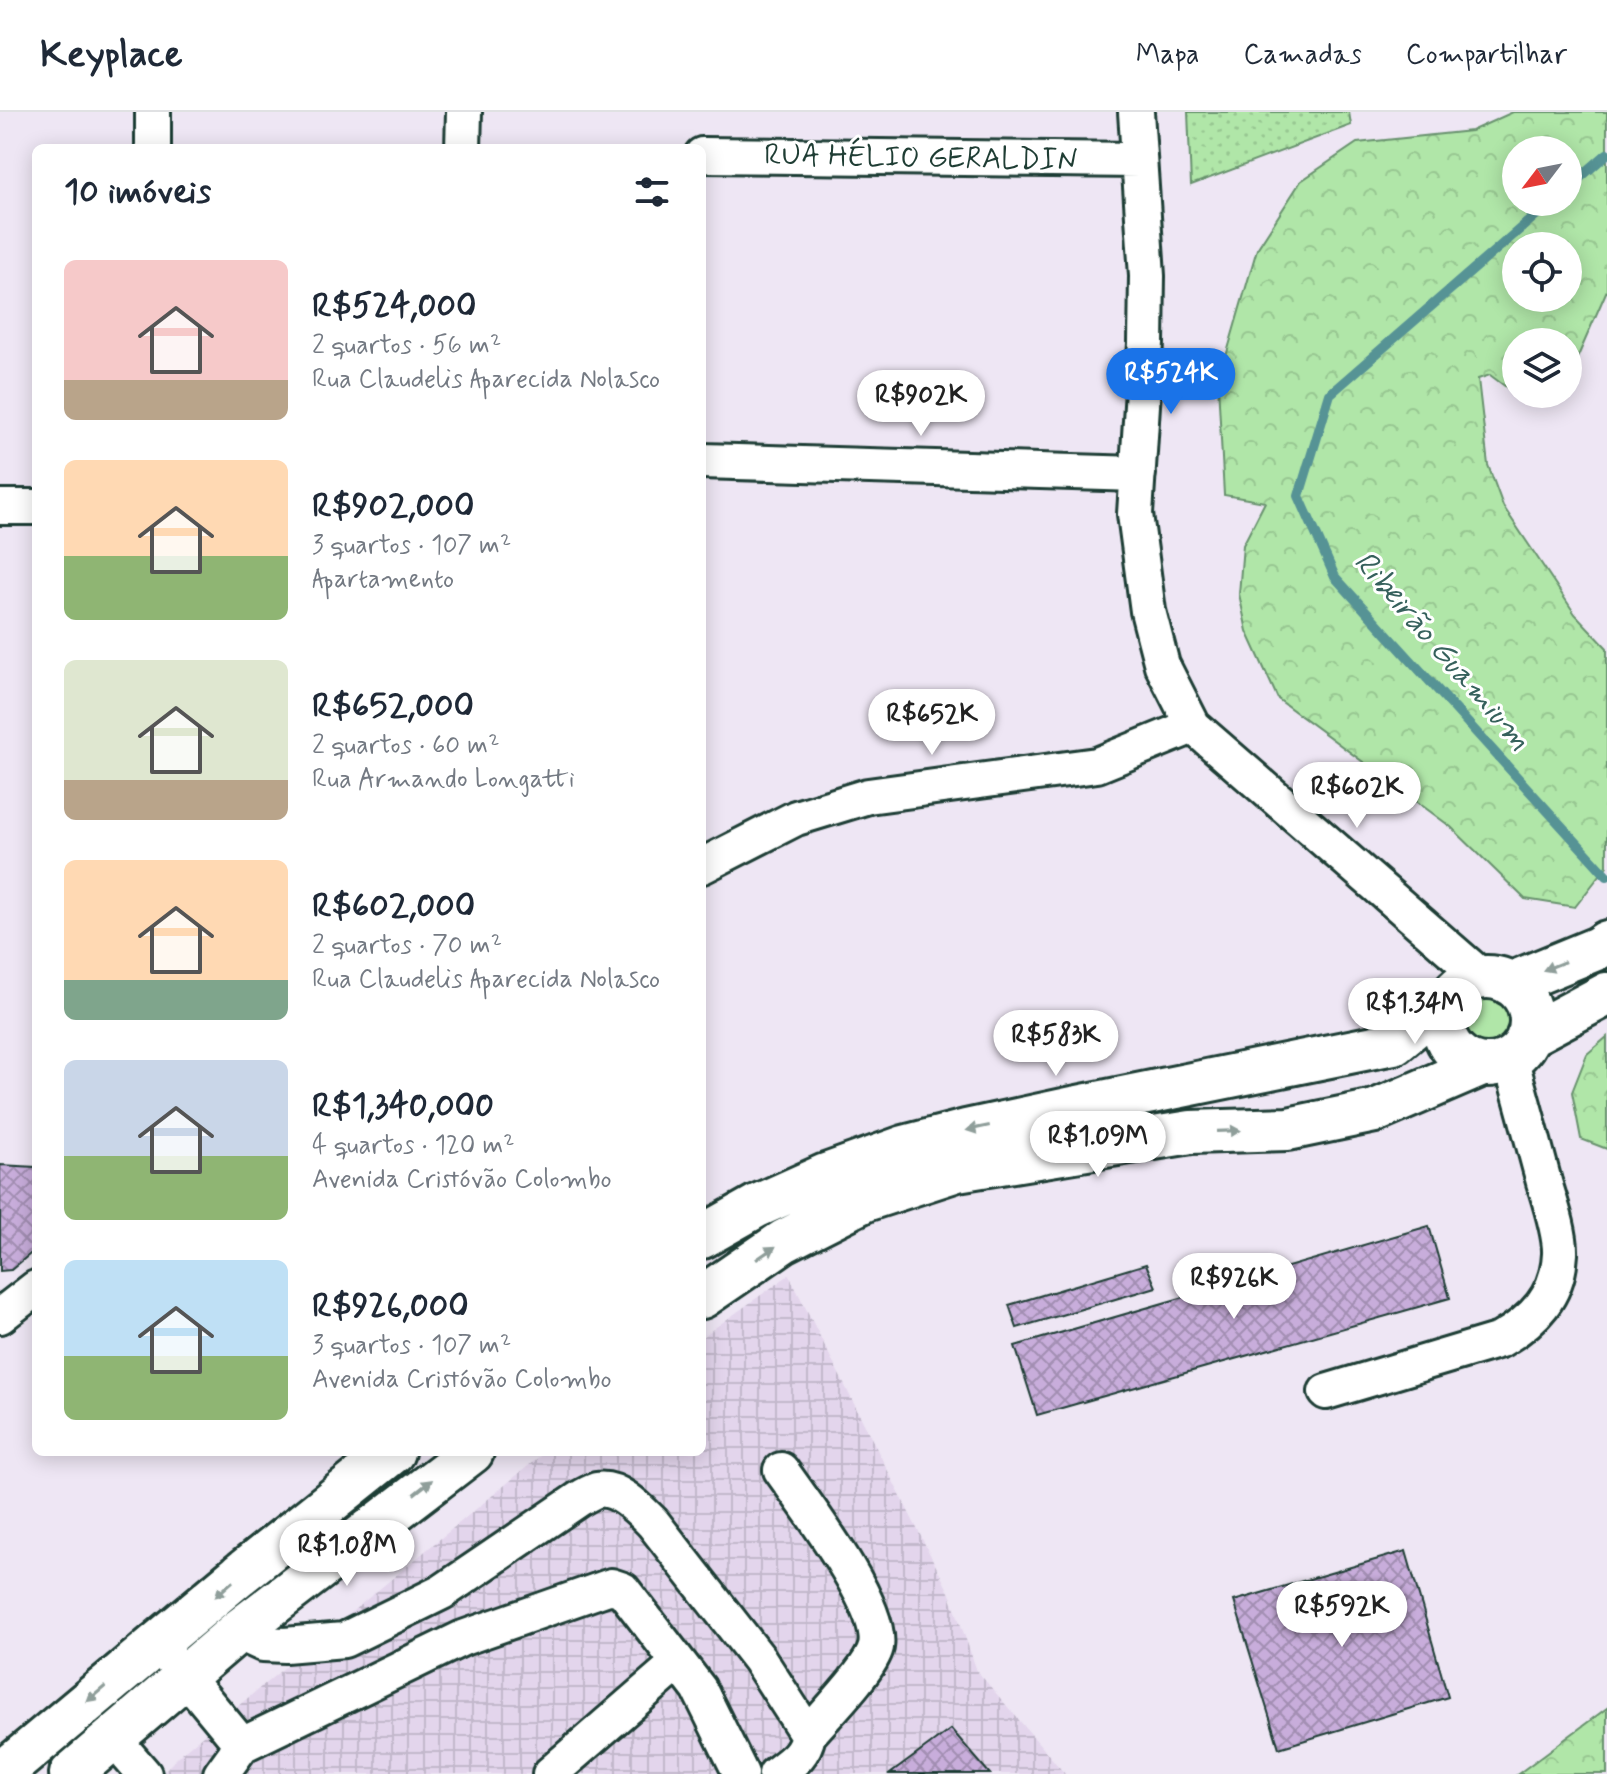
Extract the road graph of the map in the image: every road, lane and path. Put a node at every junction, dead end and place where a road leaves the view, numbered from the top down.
1 (153, 112) edge
2 (464, 112) edge
3 (1136, 112) edge
4 (153, 144) edge
5 (463, 144) edge
6 (706, 155) edge
7 (1139, 160) junction
8 (706, 461) edge
9 (1138, 474) junction
10 (0, 507) edge
11 (32, 507) edge
12 (1193, 726) junction
13 (706, 864) edge
14 (1602, 945) edge
15 (1481, 986) junction
16 (1607, 994) edge
17 (1507, 1053) junction
18 (706, 1235) edge
19 (32, 1291) edge
20 (706, 1294) edge
21 (0, 1316) edge
22 (1326, 1392) dead end
23 (388, 1456) edge
24 (467, 1456) edge
25 (781, 1470) dead end
26 (237, 1632) junction
27 (156, 1644) junction
28 (678, 1663) junction
29 (186, 1674) junction
30 (808, 1735) junction
31 (112, 1737) junction
32 (242, 1745) junction
33 (1, 1774) edge
34 (71, 1774) edge
35 (144, 1774) edge
36 (221, 1774) edge
37 (550, 1774) edge
38 (741, 1774) edge
39 (776, 1774) edge

1 - 4 street
2 - 5 street
3 - 7 street
6 - 7 street, RUA HÉLIO GERALDIN
7 - 9 street
8 - 9 street
9 - 12 street
10 - 11 street
12 - 13 street
12 - 15 street
14 -> 15 main road
15 - 17 main road
15 - 17 main road
15 -> 18 main road
16 - 17 main road
20 -> 17 main road
17 - 22 street
19 - 21 street
23 -> 27 main road
26 -> 24 main road
25 - 30 street
26 - 29 main road
26 - 30 street
27 - 29 street
27 -> 33 main road
28 - 32 street
28 - 37 street
28 - 38 street
29 - 31 main road
29 - 32 street
30 - 39 street
31 - 34 main road
31 - 35 street
32 - 36 street

